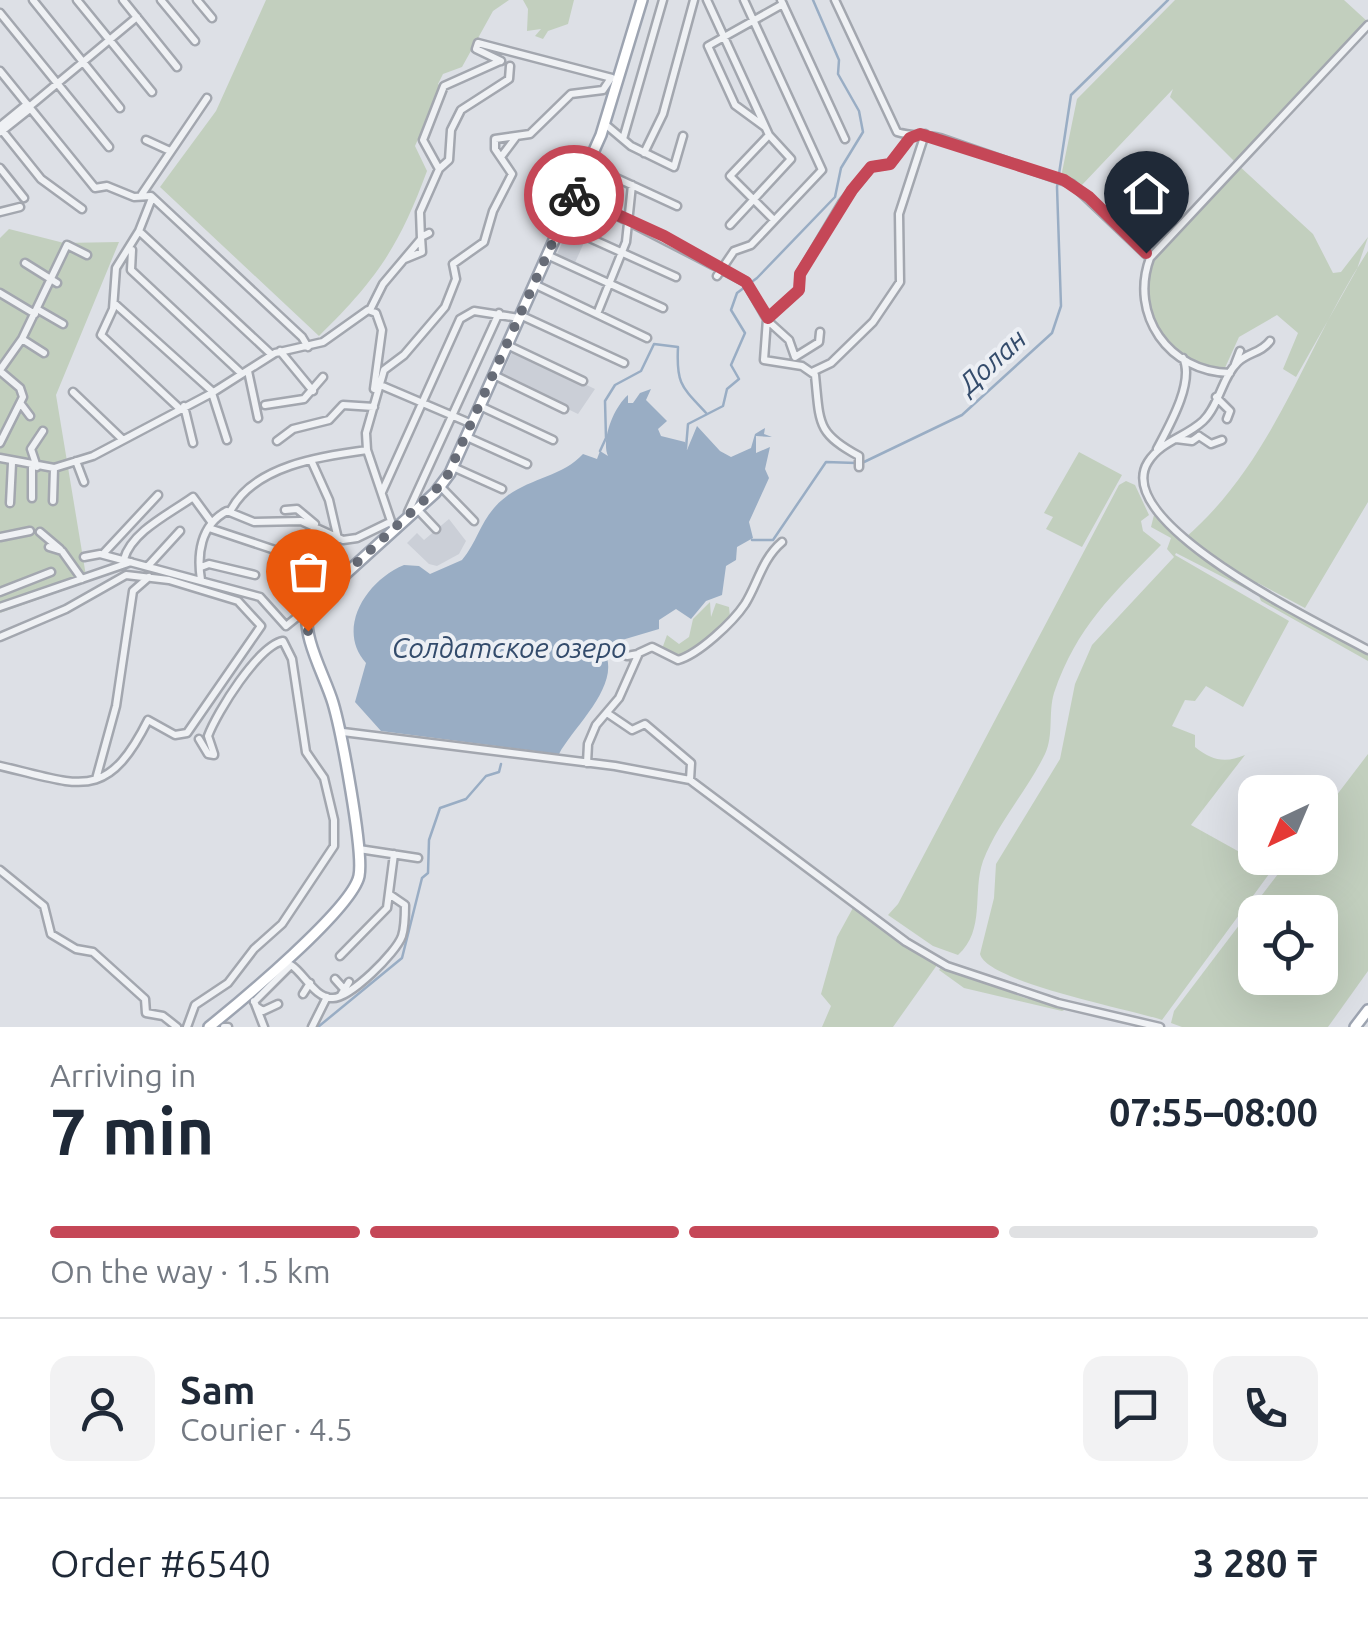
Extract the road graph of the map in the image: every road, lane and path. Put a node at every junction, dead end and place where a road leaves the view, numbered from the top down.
1 (33, 0) edge
2 (78, 0) edge
3 (123, 0) edge
4 (162, 0) edge
5 (197, 0) edge
6 (642, 0) edge
7 (663, 0) edge
8 (694, 0) edge
9 (707, 0) edge
10 (744, 0) edge
11 (835, 0) edge
12 (782, 2) edge
13 (0, 13) edge
14 (137, 18) junction
15 (212, 18) dead end
16 (754, 21) junction
17 (1368, 25) edge
18 (724, 37) junction
19 (110, 40) junction
20 (195, 42) dead end
21 (500, 60) junction
22 (83, 62) junction
23 (510, 66) junction
24 (177, 67) dead end
25 (0, 71) edge
26 (522, 71) dead end
27 (614, 79) junction
28 (57, 83) junction
29 (152, 92) dead end
30 (208, 98) dead end
31 (29, 106) junction
32 (120, 108) dead end
33 (605, 124) junction
34 (1, 129) edge
35 (768, 132) junction
36 (925, 134) junction
37 (517, 136) junction
38 (684, 136) dead end
39 (910, 138) junction
40 (623, 139) junction
41 (146, 140) dead end
42 (845, 140) dead end
43 (110, 147) dead end
44 (170, 150) junction
45 (644, 154) junction
46 (502, 157) junction
47 (588, 164) junction
48 (0, 168) edge
49 (438, 169) junction
50 (632, 185) junction
51 (142, 194) junction
52 (574, 194) junction
53 (152, 197) junction
54 (24, 198) dead end
55 (754, 200) junction
56 (677, 206) dead end
57 (20, 208) dead end
58 (82, 209) dead end
59 (0, 212) edge
60 (629, 220) junction
61 (774, 220) junction
62 (561, 225) junction
63 (730, 225) dead end
64 (139, 231) junction
65 (132, 249) junction
66 (622, 253) junction
67 (87, 255) dead end
68 (547, 255) junction
69 (1150, 258) junction
70 (25, 263) dead end
71 (720, 267) junction
72 (717, 276) dead end
73 (676, 277) dead end
74 (54, 282) junction
75 (534, 284) junction
76 (610, 284) junction
77 (0, 293) edge
78 (114, 302) junction
79 (662, 308) dead end
80 (370, 310) junction
81 (36, 312) junction
82 (498, 313) junction
83 (597, 314) junction
84 (520, 317) junction
85 (767, 319) junction
86 (63, 324) dead end
87 (820, 332) dead end
88 (647, 338) dead end
89 (22, 339) junction
90 (1270, 341) dead end
91 (507, 345) junction
92 (308, 347) junction
93 (1240, 350) dead end
94 (280, 351) junction
95 (44, 353) dead end
96 (272, 355) junction
97 (1187, 362) junction
98 (624, 363) dead end
99 (1232, 369) junction
100 (1, 372) edge
101 (245, 372) junction
102 (812, 372) junction
103 (494, 376) junction
104 (323, 377) dead end
105 (583, 381) dead end
106 (377, 389) junction
107 (313, 391) junction
108 (73, 392) dead end
109 (212, 392) junction
110 (1216, 396) junction
111 (423, 402) junction
112 (21, 403) junction
113 (265, 405) dead end
114 (480, 406) junction
115 (182, 407) junction
116 (374, 407) junction
117 (564, 409) dead end
118 (30, 416) dead end
119 (453, 416) junction
120 (258, 418) dead end
121 (1227, 419) dead end
122 (472, 424) junction
123 (43, 431) dead end
124 (466, 437) junction
125 (122, 438) junction
126 (226, 440) dead end
127 (553, 440) dead end
128 (1179, 440) junction
129 (1222, 440) dead end
130 (276, 441) dead end
131 (0, 443) edge
132 (193, 443) dead end
133 (366, 450) junction
134 (1157, 450) junction
135 (0, 458) edge
136 (311, 460) junction
137 (76, 461) junction
138 (12, 463) junction
139 (527, 464) dead end
140 (34, 467) junction
141 (453, 467) junction
142 (860, 467) dead end
143 (54, 468) junction
144 (84, 482) dead end
145 (441, 487) junction
146 (502, 489) dead end
147 (382, 493) junction
148 (158, 494) dead end
149 (32, 498) dead end
150 (53, 501) dead end
151 (10, 504) dead end
152 (230, 510) junction
153 (285, 510) dead end
154 (418, 510) junction
155 (474, 521) dead end
156 (211, 526) junction
157 (394, 526) junction
158 (318, 528) junction
159 (436, 530) dead end
160 (30, 531) dead end
161 (180, 531) dead end
162 (40, 532) dead end
163 (0, 537) edge
164 (338, 539) junction
165 (782, 542) dead end
166 (49, 547) dead end
167 (61, 550) junction
168 (102, 554) junction
169 (84, 557) dead end
170 (128, 560) junction
171 (148, 566) junction
172 (201, 566) junction
173 (226, 569) junction
174 (51, 572) dead end
175 (255, 575) dead end
176 (245, 576) junction
177 (149, 577) junction
178 (82, 579) junction
179 (201, 580) junction
180 (24, 582) junction
181 (219, 586) junction
182 (0, 592) edge
183 (242, 593) junction
184 (30, 597) junction
185 (0, 607) edge
186 (304, 608) junction
187 (0, 637) edge
188 (619, 649) dead end
189 (1368, 650) edge
190 (640, 654) junction
191 (607, 713) junction
192 (343, 732) junction
193 (198, 739) dead end
194 (587, 763) junction
195 (0, 766) edge
196 (690, 780) junction
197 (92, 783) junction
198 (358, 849) junction
199 (394, 854) junction
200 (418, 858) dead end
201 (0, 870) edge
202 (389, 894) junction
203 (340, 956) dead end
204 (312, 972) dead end
205 (302, 974) junction
206 (335, 979) dead end
207 (310, 984) junction
208 (345, 989) junction
209 (253, 990) junction
210 (302, 994) dead end
211 (327, 997) junction
212 (255, 1004) junction
213 (278, 1004) dead end
214 (1368, 1010) edge
215 (177, 1027) edge
216 (187, 1027) edge
217 (210, 1027) edge
218 (264, 1027) edge
219 (312, 1027) edge
220 (1160, 1027) edge
221 (1355, 1027) edge

1 - 22 street
2 - 19 street
3 - 14 street
4 - 20 street
5 - 15 street
6 - 27 main road
7 - 40 street
8 - 45 street
9 - 18 street
10 - 16 street
11 - 39 street
12 - 16 street
12 - 42 street
13 - 28 street
14 - 19 street
14 - 24 street
16 - 18 street
16 - 61 street
17 - 69 street
18 - 35 street
18 - 35 street
19 - 22 street
19 - 29 street
21 - 23 street
21 - 27 street
21 - 49 street
22 - 28 street
22 - 32 street
23 - 26 street
23 - 49 street
25 - 31 street
27 - 33 main road
27 - 37 street
28 - 31 street
28 - 43 street
30 - 44 street
31 - 34 street
31 - 51 street
33 - 40 street
33 - 47 main road
34 - 58 street
35 - 55 street
35 - 55 street
36 - 39 street
36 - 69 street
36 - 102 street
37 - 46 street
37 - 46 street
38 - 45 street
39 - 85 street
40 - 45 street
41 - 44 street
44 - 51 street
46 - 106 street
47 - 50 street
47 - 52 main road
48 - 54 street
49 - 80 street
50 - 56 street
50 - 60 street
51 - 53 street
52 - 60 street
52 - 62 main road
53 - 64 street
53 - 92 street
55 - 61 street
55 - 63 street
57 - 59 street
60 - 66 street
60 - 71 street
61 - 71 street
62 - 66 street
62 - 68 main road
64 - 65 street
64 - 96 street
65 - 78 street
65 - 101 street
66 - 73 street
66 - 76 street
67 - 74 street
68 - 75 main road
68 - 76 street
69 - 97 street
70 - 74 street
71 - 72 street
71 - 85 street
74 - 81 street
75 - 83 street
75 - 84 main road
76 - 79 street
76 - 83 street
77 - 81 street
78 - 109 street
78 - 115 street
80 - 92 street
80 - 106 street
81 - 86 street
81 - 89 street
82 - 84 street
82 - 111 street
82 - 119 street
83 - 88 street
84 - 91 main road
84 - 98 street
85 - 87 street
85 - 102 street
89 - 95 street
89 - 100 street
90 - 99 street
91 - 103 main road
91 - 105 street
92 - 94 street
93 - 99 street
94 - 96 street
94 - 107 street
96 - 101 street
97 - 99 street
97 - 134 street
99 - 110 street
100 - 112 street
101 - 109 street
101 - 120 street
102 - 142 street
103 - 114 main road
103 - 117 street
104 - 107 street
106 - 111 street
106 - 116 street
107 - 113 street
108 - 125 street
109 - 115 street
109 - 126 street
110 - 121 street
110 - 128 street
111 - 119 street
111 - 147 street
112 - 118 street
112 - 131 street
114 - 122 main road
114 - 127 street
115 - 125 street
115 - 132 street
116 - 130 street
116 - 133 street
119 - 122 street
119 - 157 street
122 - 124 main road
123 - 140 street
124 - 139 street
124 - 141 main road
125 - 137 street
128 - 129 street
128 - 134 street
133 - 136 street
133 - 147 street
134 - 189 street
135 - 138 street
136 - 152 street
136 - 164 street
137 - 143 street
137 - 144 street
138 - 140 street
138 - 151 street
140 - 143 street
140 - 149 street
141 - 145 main road
141 - 146 street
143 - 150 street
145 - 154 main road
145 - 155 street
147 - 157 street
148 - 168 street
152 - 156 street
152 - 158 street
153 - 158 street
154 - 157 main road
154 - 159 street
156 - 158 street
156 - 170 street
156 - 172 street
157 - 164 street
157 - 186 main road
158 - 164 street
160 - 163 street
161 - 171 street
162 - 167 street
165 - 190 street
166 - 167 street
167 - 178 street
168 - 169 street
168 - 170 street
170 - 171 street
170 - 178 street
171 - 179 street
172 - 173 street
172 - 179 street
173 - 176 street
173 - 181 street
174 - 180 street
175 - 176 street
176 - 183 street
177 - 187 street
177 - 197 street
177 - 197 street
178 - 184 street
179 - 181 street
180 - 182 street
180 - 184 street
181 - 183 street
183 - 186 street
184 - 185 street
186 - 192 main road
188 - 190 street
190 - 191 street
191 - 194 street
191 - 196 street
192 - 194 street
192 - 198 main road
193 - 216 street
194 - 196 street
195 - 197 street
196 - 220 street
198 - 199 street
198 - 209 main road
199 - 200 street
199 - 202 street
201 - 215 street
202 - 203 street
202 - 208 street
204 - 205 street
205 - 207 street
205 - 212 street
206 - 208 street
207 - 210 street
207 - 211 street
208 - 211 street
209 - 212 street
209 - 217 main road
211 - 219 street
212 - 213 street
212 - 218 street
214 - 221 main road

